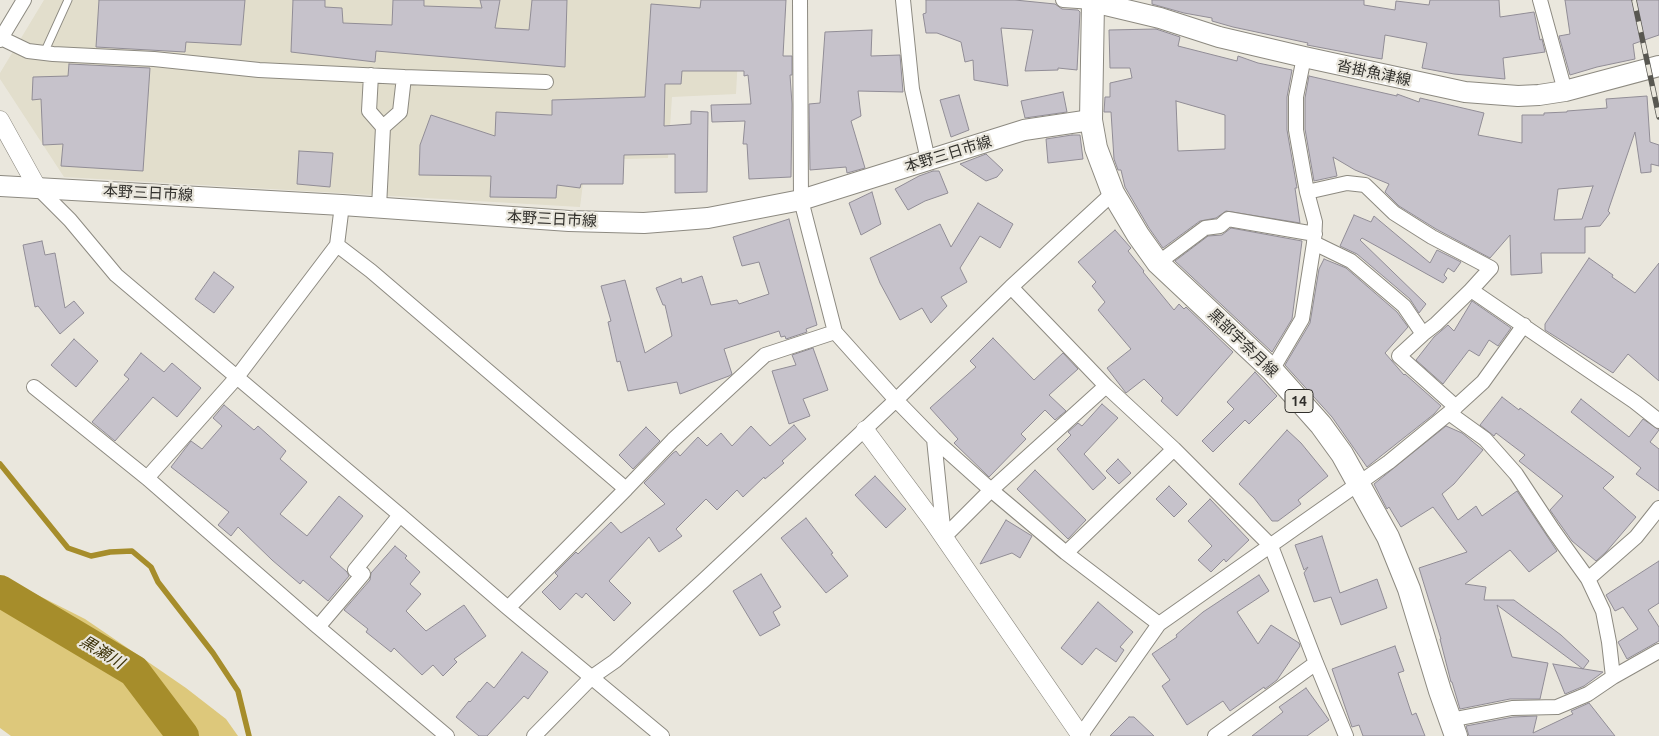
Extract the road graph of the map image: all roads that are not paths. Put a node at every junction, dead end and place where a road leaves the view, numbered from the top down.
1 (24, 0) edge
2 (68, 0) edge
3 (800, 0) edge
4 (903, 0) edge
5 (1063, 0) edge
6 (1540, 0) edge
7 (1093, 1) edge
8 (1, 39) edge
9 (44, 53) junction
10 (1304, 57) junction
11 (1658, 69) edge
12 (371, 75) junction
13 (404, 77) junction
14 (546, 82) dead end
15 (1565, 91) junction
16 (0, 120) edge
17 (1091, 120) junction
18 (383, 127) junction
19 (928, 160) junction
20 (0, 186) edge
21 (37, 187) junction
22 (1307, 192) junction
23 (1113, 193) junction
24 (801, 200) junction
25 (342, 204) junction
26 (379, 207) junction
27 (1315, 239) junction
28 (337, 245) junction
29 (1158, 263) junction
30 (1011, 287) junction
31 (1471, 290) junction
32 (1524, 325) junction
33 (834, 332) junction
34 (1423, 334) junction
35 (1272, 370) junction
36 (238, 377) junction
37 (1106, 386) junction
38 (34, 387) dead end
39 (896, 400) junction
40 (1453, 410) junction
41 (1659, 421) edge
42 (865, 430) junction
43 (934, 438) junction
44 (1174, 449) junction
45 (147, 478) junction
46 (1360, 484) junction
47 (626, 488) junction
48 (991, 490) junction
49 (1659, 508) edge
50 (400, 514) junction
51 (944, 537) junction
52 (1272, 546) junction
53 (1066, 553) junction
54 (1588, 579) junction
55 (508, 608) junction
56 (1159, 624) junction
57 (318, 627) junction
58 (1659, 651) edge
59 (1316, 663) junction
60 (592, 677) junction
61 (1613, 678) junction
62 (1453, 728) edge
63 (447, 736) edge
64 (534, 736) edge
65 (662, 736) edge
66 (1080, 736) edge
67 (1215, 736) edge
68 (1346, 736) edge

1 - 8 street
2 - 9 lane
3 - 24 street
4 - 19 street
5 - 7 street
6 - 15 street
7 - 10 main road, 沓掛魚津線
7 - 17 main road, 黒部宇奈月線 / 14
8 - 9 street
9 - 12 street
10 - 15 main road, 沓掛魚津線
10 - 22 street
11 - 15 main road, 沓掛魚津線
12 - 13 street
12 - 18 street
13 - 14 street
13 - 18 street
16 - 21 street
17 - 19 main road, 本野三日市線
17 - 23 main road, 黒部宇奈月線 / 14
18 - 26 street
19 - 24 main road, 本野三日市線
20 - 21 main road, 本野三日市線
21 - 25 main road, 本野三日市線
21 - 36 street
22 - 27 street
22 - 31 street
23 - 29 main road, 黒部宇奈月線 / 14
23 - 30 street
24 - 26 main road, 本野三日市線
24 - 33 street
25 - 26 main road, 本野三日市線
25 - 28 street
27 - 29 street
27 - 34 street
27 - 35 street
28 - 36 street
28 - 47 street
29 - 35 main road, 黒部宇奈月線 / 14
30 - 37 street
30 - 39 street
31 - 32 street
31 - 34 street
32 - 40 street
32 - 41 street
33 - 39 street
33 - 47 street
34 - 40 street
35 - 46 main road, 黒部宇奈月線 / 14
36 - 45 street
36 - 50 street
37 - 44 street
37 - 48 street
38 - 45 street
39 - 42 street
39 - 43 street
40 - 46 street
40 - 54 street
42 - 51 street
42 - 60 street
43 - 48 street
43 - 51 street
44 - 52 street
44 - 53 street
45 - 57 street
46 - 52 street
46 - 62 main road, 黒部宇奈月線 / 14
47 - 55 street
48 - 51 street
48 - 53 street
49 - 54 street
50 - 55 street
50 - 57 street
51 - 66 street
52 - 56 street
52 - 59 street
53 - 56 street
54 - 61 street
55 - 60 street
56 - 66 street
57 - 63 street
58 - 61 street
59 - 67 street
59 - 68 street
60 - 64 street
60 - 65 street
61 - 62 street

